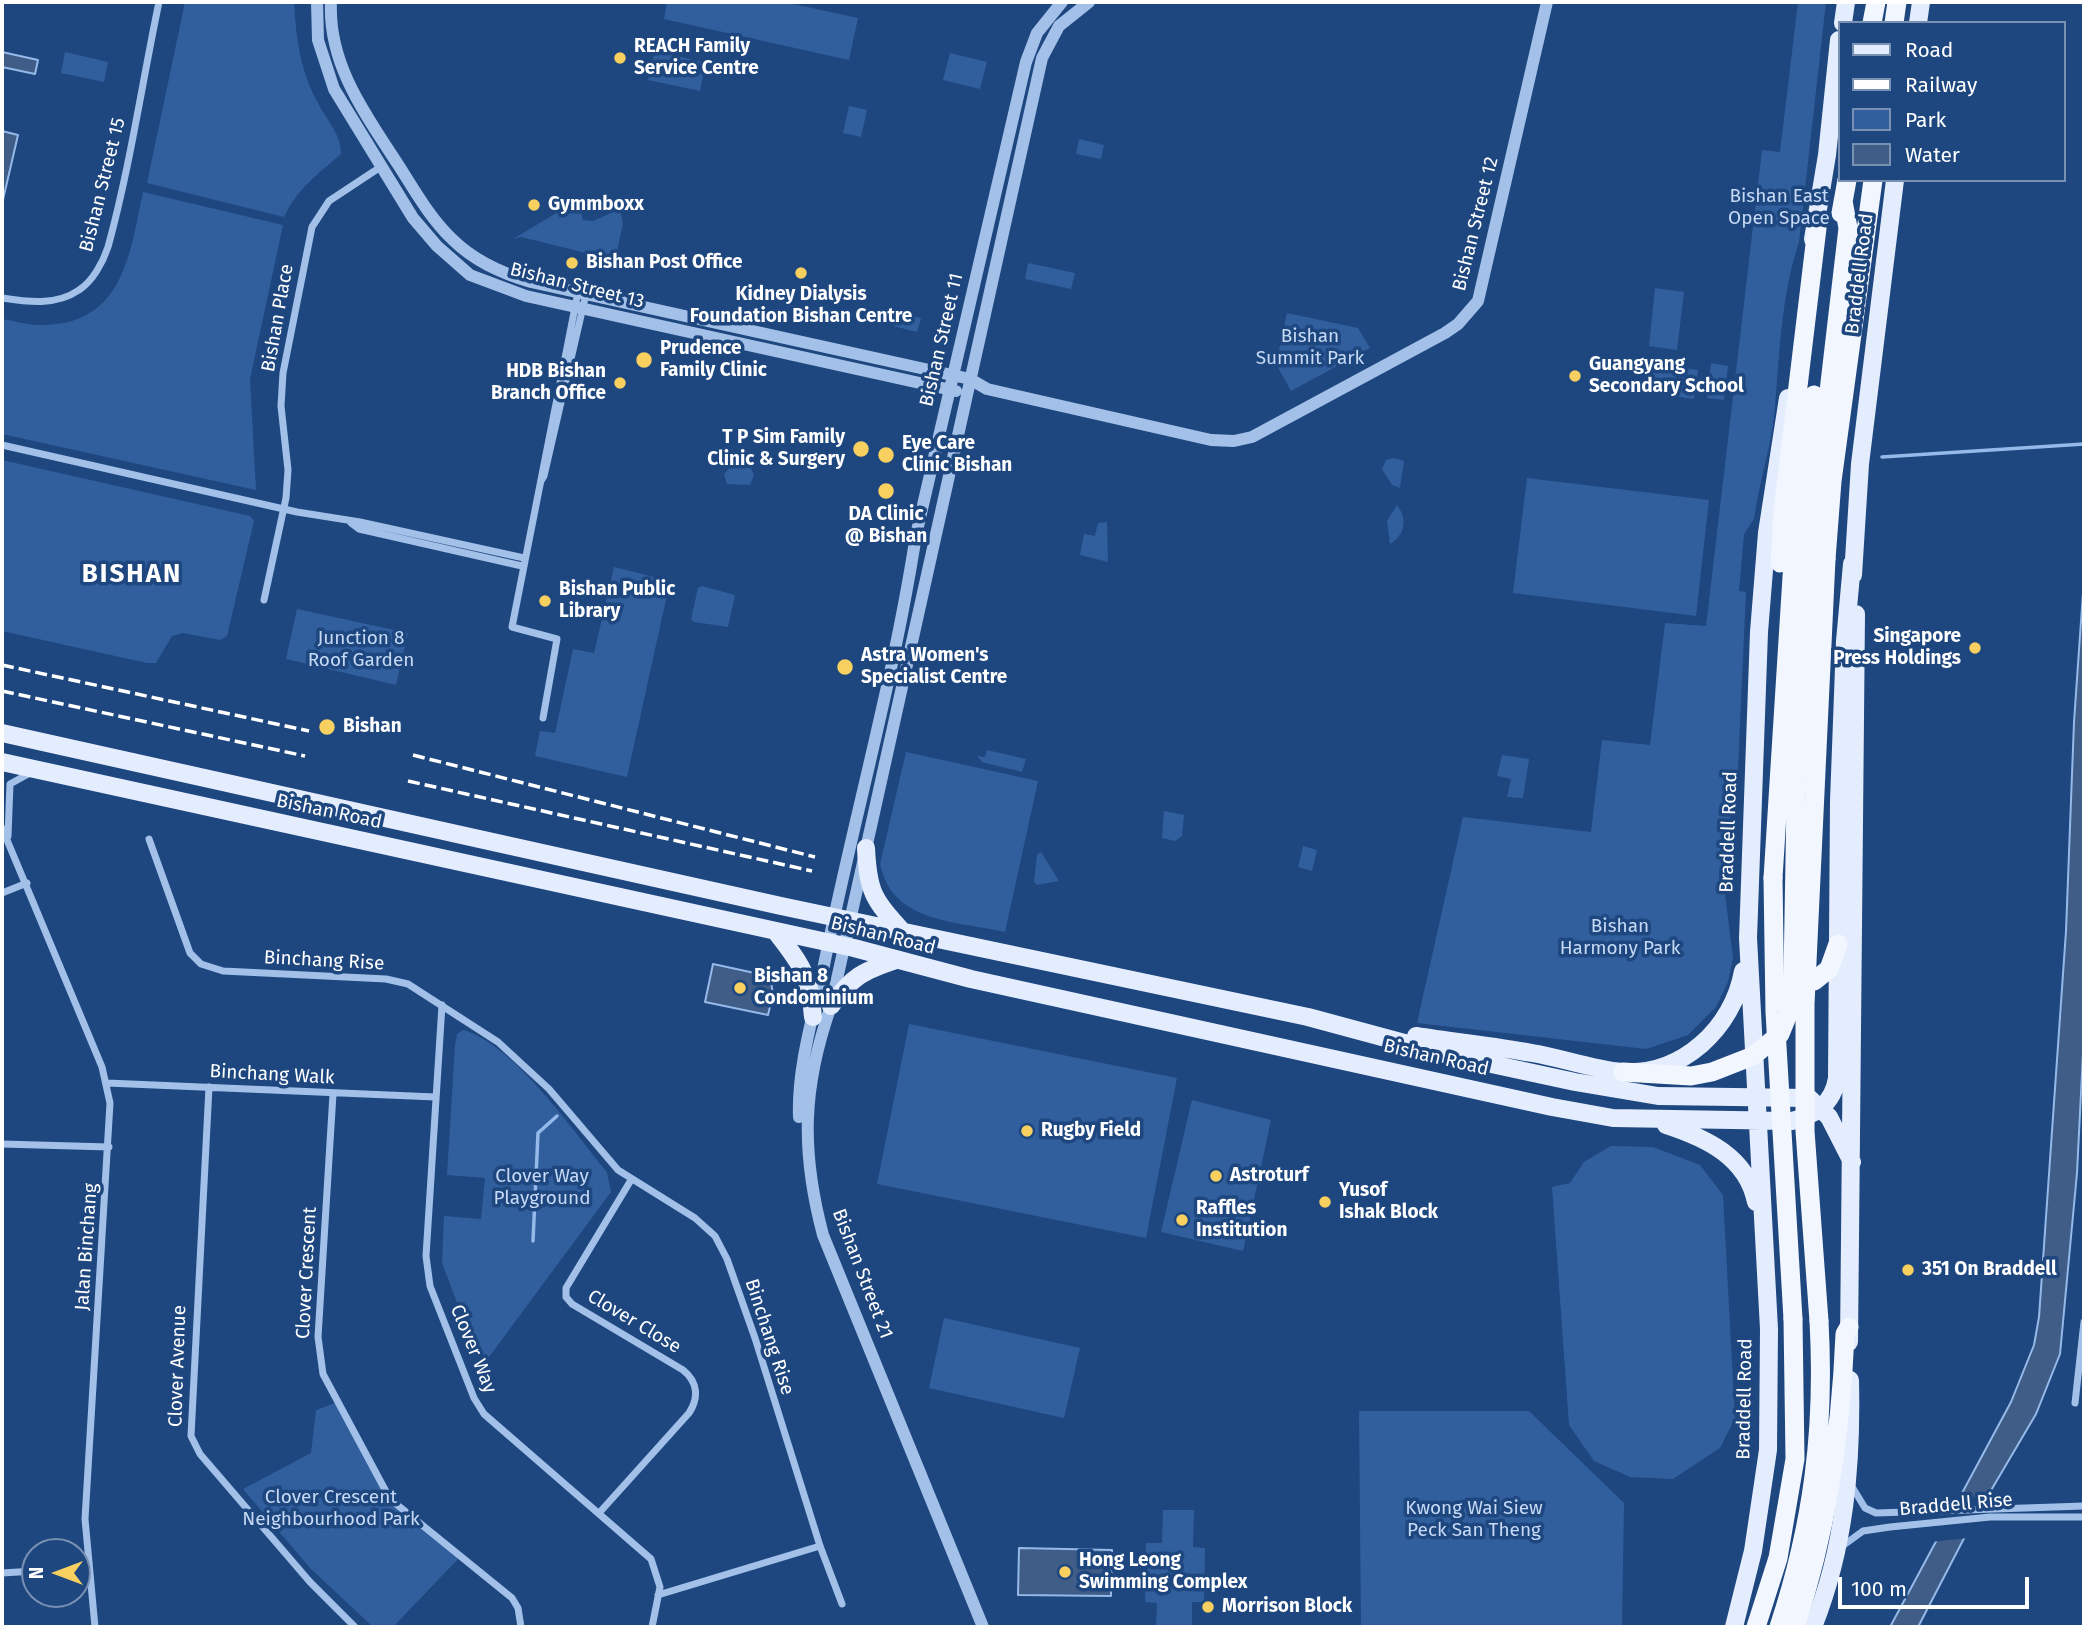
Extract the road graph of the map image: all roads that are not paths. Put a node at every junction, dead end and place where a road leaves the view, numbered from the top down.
1 (159, 2) edge
2 (317, 2) edge
3 (331, 2) edge
4 (1062, 2) edge
5 (1089, 2) edge
6 (1547, 2) edge
7 (1846, 2) edge
8 (1876, 2) edge
9 (1897, 2) edge
10 (1921, 2) edge
11 (1843, 21) edge
12 (1872, 21) edge
13 (1894, 21) edge
14 (1918, 21) edge
15 (1838, 49) edge
16 (382, 166) junction
17 (1847, 182) edge
18 (1873, 182) edge
19 (1895, 182) edge
20 (1843, 201) junction
21 (1817, 228) junction
22 (582, 293) junction
23 (2, 298) edge
24 (579, 309) junction
25 (953, 375) junction
26 (970, 379) junction
27 (950, 389) junction
28 (987, 389) junction
29 (967, 393) junction
30 (2, 445) edge
31 (284, 509) junction
32 (1787, 561) junction
33 (523, 562) junction
34 (1852, 565) junction
35 (264, 600) dead end
36 (542, 718) dead end
37 (2, 733) edge
38 (2, 762) edge
39 (37, 770) junction
40 (2, 828) edge
41 (8, 837) junction
42 (149, 839) dead end
43 (866, 848) junction
44 (27, 883) junction
45 (2, 893) edge
46 (842, 918) junction
47 (776, 932) junction
48 (902, 932) junction
49 (1748, 938) junction
50 (1838, 944) junction
51 (836, 945) junction
52 (896, 960) junction
53 (1793, 974) junction
54 (442, 1005) junction
55 (831, 1006) junction
56 (813, 1017) junction
57 (1332, 1023) junction
58 (1752, 1056) junction
59 (1623, 1072) junction
60 (107, 1083) junction
61 (209, 1087) junction
62 (332, 1094) junction
63 (435, 1097) junction
64 (1756, 1098) junction
65 (1822, 1108) junction
66 (1613, 1118) junction
67 (1757, 1121) junction
68 (2, 1144) edge
69 (109, 1147) junction
70 (1852, 1163) junction
71 (631, 1181) junction
72 (1763, 1244) junction
73 (2084, 1322) edge
74 (1849, 1327) junction
75 (2075, 1403) dead end
76 (1796, 1420) junction
77 (1849, 1481) junction
78 (2084, 1506) edge
79 (600, 1512) junction
80 (2084, 1517) edge
81 (86, 1538) edge
82 (820, 1546) junction
83 (1838, 1550) junction
84 (21, 1572) edge
85 (2, 1573) edge
86 (91, 1593) edge
87 (659, 1595) junction
88 (842, 1604) dead end
89 (95, 1627) edge
90 (355, 1627) edge
91 (521, 1627) edge
92 (652, 1627) edge
93 (975, 1627) edge
94 (984, 1627) edge
95 (1734, 1627) edge
96 (1743, 1627) edge
97 (1756, 1627) edge
98 (1779, 1627) edge
99 (1795, 1627) edge
100 (1813, 1627) edge

1 - 23 street, Bishan Street 15
2 - 16 street, Bishan Street 13
3 - 22 street, Bishan Street 13
4 - 25 street, Bishan Street 11
5 - 26 street, Bishan Street 11
6 - 28 street, Bishan Street 12
7 - 11 main road
8 - 12 highway
9 - 13 highway
10 - 14 main road
15 - 21 main road, Braddell Road
16 - 24 street, Bishan Street 13
16 - 31 street, Bishan Place
17 - 20 highway, Braddell Road
18 - 98 highway, Braddell Road, bridge
19 - 34 main road, Braddell Road
20 - 32 highway, Braddell Road
20 - 53 highway
21 - 32 highway
21 - 49 main road, Braddell Road
22 - 24 street
22 - 25 street, Bishan Street 13
24 - 27 street, Bishan Street 13
24 - 33 street
25 - 26 street, Bishan Street 13
25 - 27 street, Bishan Street 11
26 - 28 street, Bishan Street 12
26 - 29 street, Bishan Street 11
27 - 29 street, Bishan Street 12
27 - 46 street, Bishan Street 11
28 - 29 street, Bishan Street 12
29 - 43 street, Bishan Street 11
30 - 31 street
31 - 33 street
31 - 35 street, Bishan Place
32 - 76 highway, bridge
33 - 36 street
34 - 50 main road
34 - 70 main road, Braddell Road
37 - 46 main road, Bishan Road
38 - 39 main road, Bishan Road
39 - 41 street, Jalan Binchang
39 - 47 main road, Bishan Road
40 - 41 street, Jalan Binchang
41 - 44 street, Jalan Binchang
42 - 54 street, Binchang Rise
43 - 46 street, Bishan Street 11
43 - 48 main road
44 - 45 street
44 - 60 street, Jalan Binchang
46 - 48 main road, Bishan Road
46 - 51 street, Bishan Street 21
47 - 51 main road, Bishan Road
47 - 56 main road
48 - 57 main road, Bishan Road
49 - 58 main road, Braddell Road
49 - 59 main road
50 - 53 highway
50 - 65 main road
51 - 52 main road, Bishan Road
51 - 55 street, Bishan Street 21
51 - 56 street, Bishan Street 21
52 - 55 main road
52 - 66 main road, Bishan Road
53 - 58 highway
54 - 63 street, Clover Way
54 - 71 street, Binchang Rise
55 - 94 street, Bishan Street 21
56 - 93 street, Bishan Street 21
57 - 59 main road
57 - 64 main road, Bishan Road
58 - 59 highway
58 - 64 main road, Braddell Road
60 - 61 street, Binchang Walk
60 - 69 street, Jalan Binchang
61 - 62 street, Binchang Walk
61 - 90 street, Clover Avenue
62 - 63 street, Binchang Walk
62 - 91 street, Clover Crescent
63 - 79 street, Clover Way
64 - 65 main road, Bishan Road
64 - 67 main road, Braddell Road
65 - 67 main road, Bishan Road
65 - 70 main road
66 - 67 main road, Bishan Road
66 - 72 main road
67 - 72 main road, Braddell Road
68 - 69 street
69 - 81 street, Jalan Binchang
70 - 74 main road, Braddell Road
71 - 79 street, Clover Close
71 - 82 street, Binchang Rise
72 - 95 main road, Braddell Road
73 - 75 street
74 - 77 main road, Braddell Road
74 - 99 highway
76 - 96 highway
76 - 97 highway
77 - 78 street, Braddell Rise
77 - 83 main road, Braddell Road
79 - 87 street, Clover Way
80 - 83 street, Braddell Rise
82 - 87 street
82 - 88 street, Binchang Rise
83 - 100 main road, Braddell Road
84 - 85 street
86 - 89 street, Jalan Binchang
87 - 92 street, Clover Way

